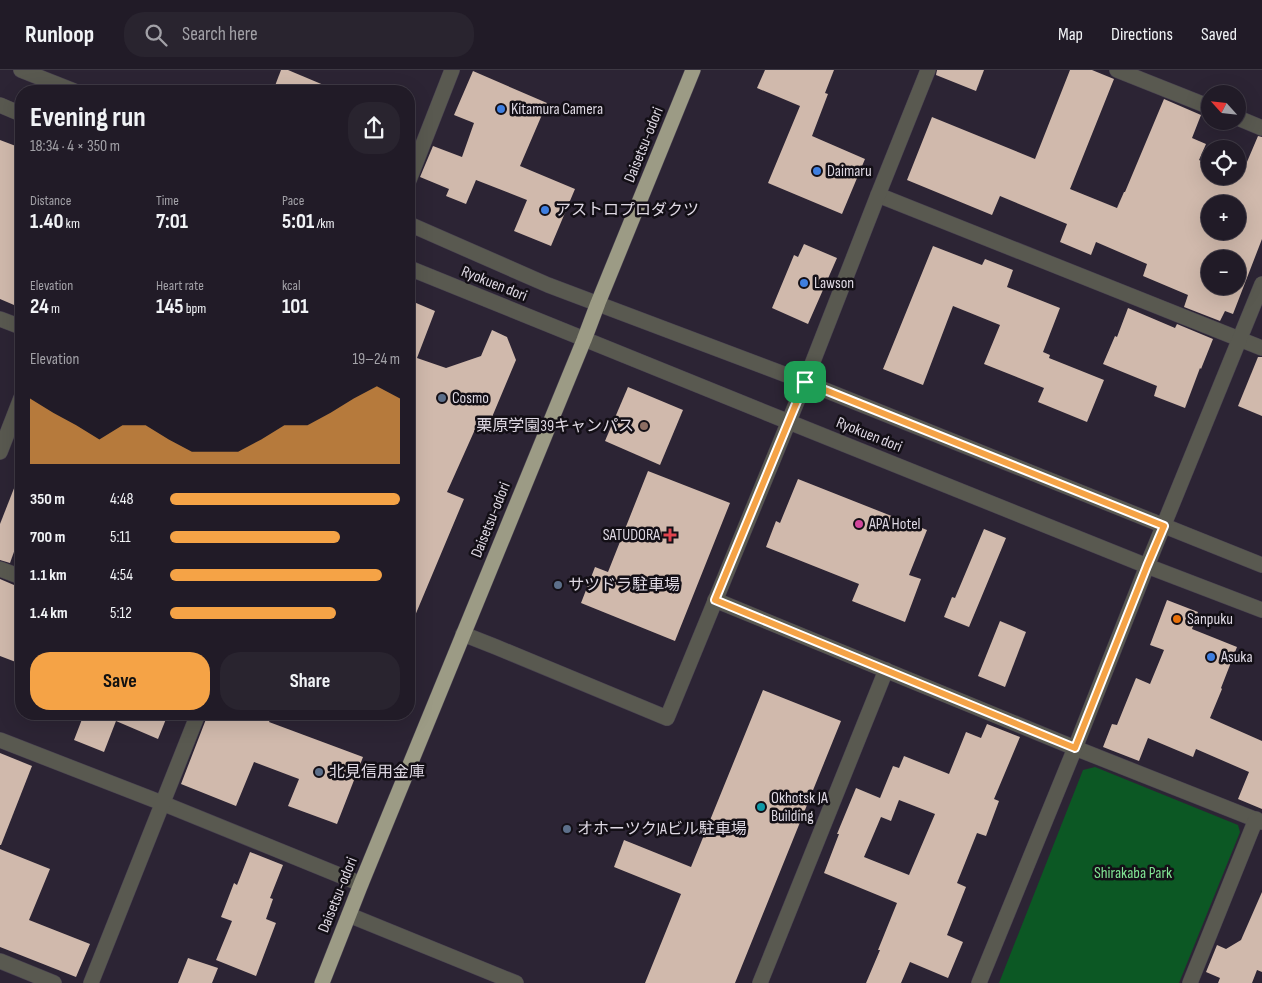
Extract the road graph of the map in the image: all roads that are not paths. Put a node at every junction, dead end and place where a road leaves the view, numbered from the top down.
1 (21, 70) edge
2 (452, 70) edge
3 (694, 70) edge
4 (928, 70) edge
5 (1117, 70) edge
6 (59, 85) edge
7 (1201, 103) edge
8 (0, 105) edge
9 (15, 111) edge
10 (1246, 121) edge
11 (1262, 128) edge
12 (415, 165) edge
13 (878, 196) junction
14 (415, 227) edge
15 (415, 270) edge
16 (1262, 284) edge
17 (598, 303) junction
18 (0, 319) edge
19 (15, 325) edge
20 (584, 340) junction
21 (1240, 340) junction
22 (1262, 348) edge
23 (805, 382) junction
24 (15, 413) edge
25 (788, 422) junction
26 (0, 452) edge
27 (1164, 526) junction
28 (1262, 565) edge
29 (1147, 566) junction
30 (0, 569) edge
31 (15, 575) edge
32 (715, 600) junction
33 (1262, 610) edge
34 (463, 634) junction
35 (886, 670) junction
36 (196, 720) edge
37 (0, 740) edge
38 (1075, 748) junction
39 (162, 803) junction
40 (1259, 821) edge
41 (361, 884) junction
42 (349, 915) junction
43 (0, 961) edge
44 (54, 983) edge
45 (91, 983) edge
46 (322, 983) edge
47 (516, 983) edge
48 (760, 983) edge
49 (979, 983) edge
50 (1190, 983) edge

1 - 6 street
2 - 12 street
3 - 17 highway, Daisetsu-odori
4 - 13 street
5 - 7 street
8 - 9 street
10 - 11 street
13 - 21 street
13 - 23 street
14 - 17 street, Ryokuen dori
15 - 20 street, Ryokuen dori
16 - 21 street
17 - 20 highway, Daisetsu-odori
17 - 23 street, Ryokuen dori
18 - 19 street
20 - 25 street, Ryokuen dori
20 - 34 highway, Daisetsu-odori
21 - 22 street
21 - 27 street
23 - 25 street
23 - 27 street, Ryokuen dori
24 - 26 street
25 - 29 street, Ryokuen dori
25 - 32 street
27 - 28 street, Ryokuen dori
27 - 29 street
29 - 33 street, Ryokuen dori
29 - 38 street
30 - 31 street
32 - 34 street
32 - 35 street
34 - 41 highway, Daisetsu-odori
35 - 38 street
35 - 48 street
36 - 39 street
37 - 39 street
38 - 40 street
38 - 49 street
39 - 41 street
39 - 45 street
40 - 50 street
41 - 42 highway, Daisetsu-odori
42 - 46 highway, Daisetsu-odori
42 - 47 street
43 - 44 street

